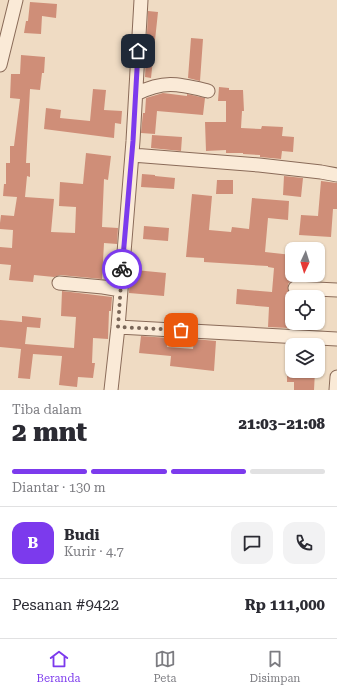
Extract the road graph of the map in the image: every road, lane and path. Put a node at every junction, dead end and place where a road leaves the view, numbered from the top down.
1 (16, 0) edge
2 (142, 0) edge
3 (0, 65) edge
4 (208, 90) dead end
5 (136, 94) junction
6 (132, 156) junction
7 (337, 175) edge
8 (59, 283) dead end
9 (295, 288) dead end
10 (121, 290) junction
11 (337, 290) edge
12 (118, 327) junction
13 (337, 339) edge
14 (337, 377) edge
15 (111, 390) edge
16 (336, 390) edge

1 - 3 street
2 - 5 street
4 - 5 street
5 - 6 street
6 - 7 street
6 - 10 street
8 - 10 street
9 - 11 street
10 - 12 street
12 - 13 street
12 - 15 street
14 - 16 street

